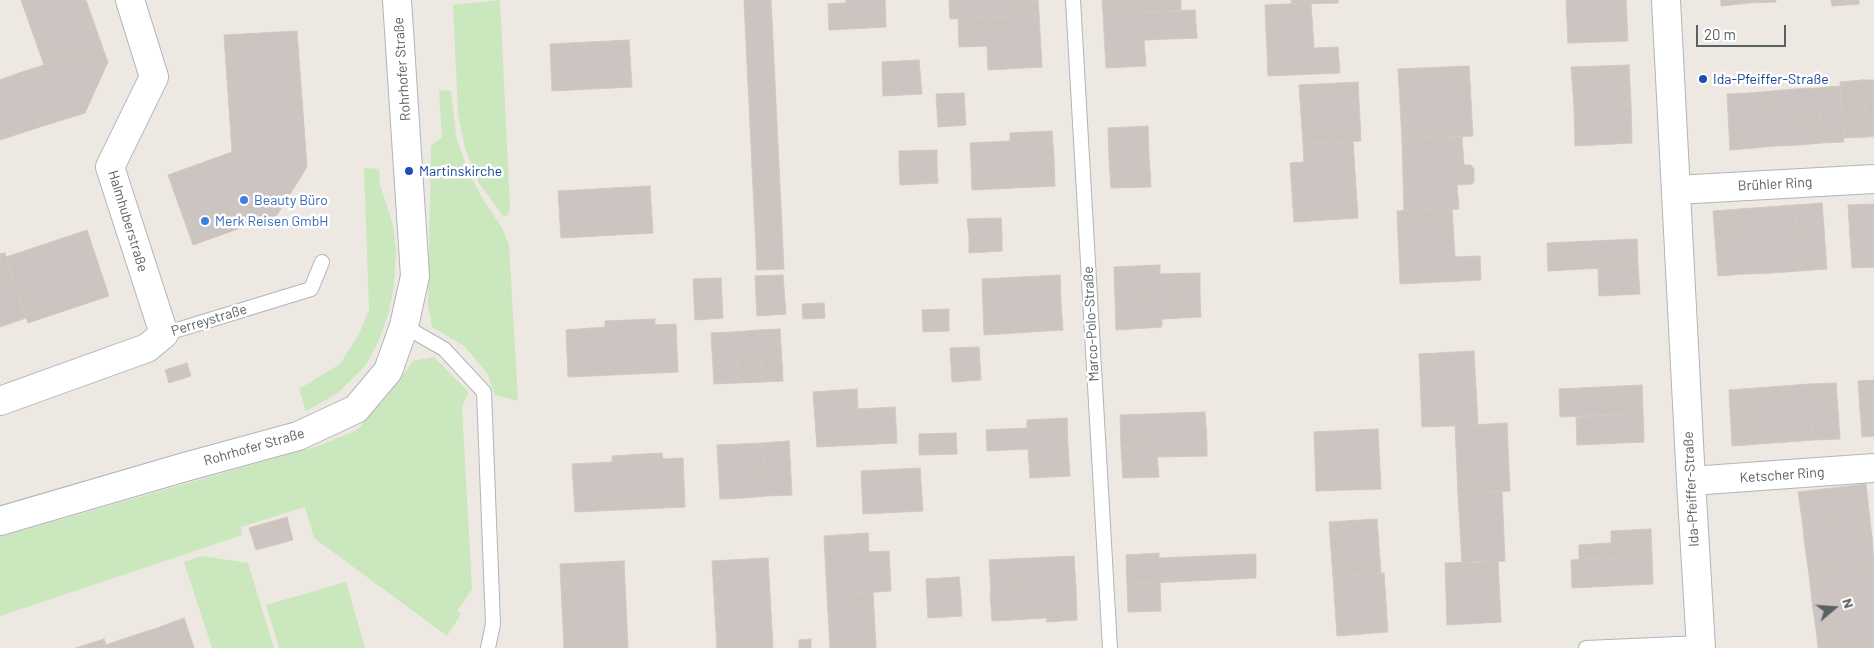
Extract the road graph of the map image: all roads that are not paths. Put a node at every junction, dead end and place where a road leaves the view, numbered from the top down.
1 (130, 0) edge
2 (397, 0) edge
3 (1073, 0) edge
4 (1666, 0) edge
5 (1874, 179) edge
6 (1676, 190) junction
7 (322, 262) dead end
8 (404, 326) junction
9 (164, 334) junction
10 (0, 401) edge
11 (1874, 468) edge
12 (1691, 481) junction
13 (0, 521) edge
14 (1701, 646) edge
15 (488, 648) edge
16 (1110, 648) edge
17 (1586, 648) edge

1 - 9 street, Halmhuberstraße
2 - 8 street, Rohrhofer Straße
3 - 16 lane, Marco-Polo-Straße
4 - 6 street, Ida-Pfeiffer-Straße
5 - 6 street, Brühler Ring
6 - 12 street, Ida-Pfeiffer-Straße
7 - 9 lane, Perreystraße
8 - 13 street, Rohrhofer Straße
8 - 15 lane
9 - 10 street, Perreystraße
11 - 12 street, Ketscher Ring
12 - 14 street, Ida-Pfeiffer-Straße
14 - 17 lane

